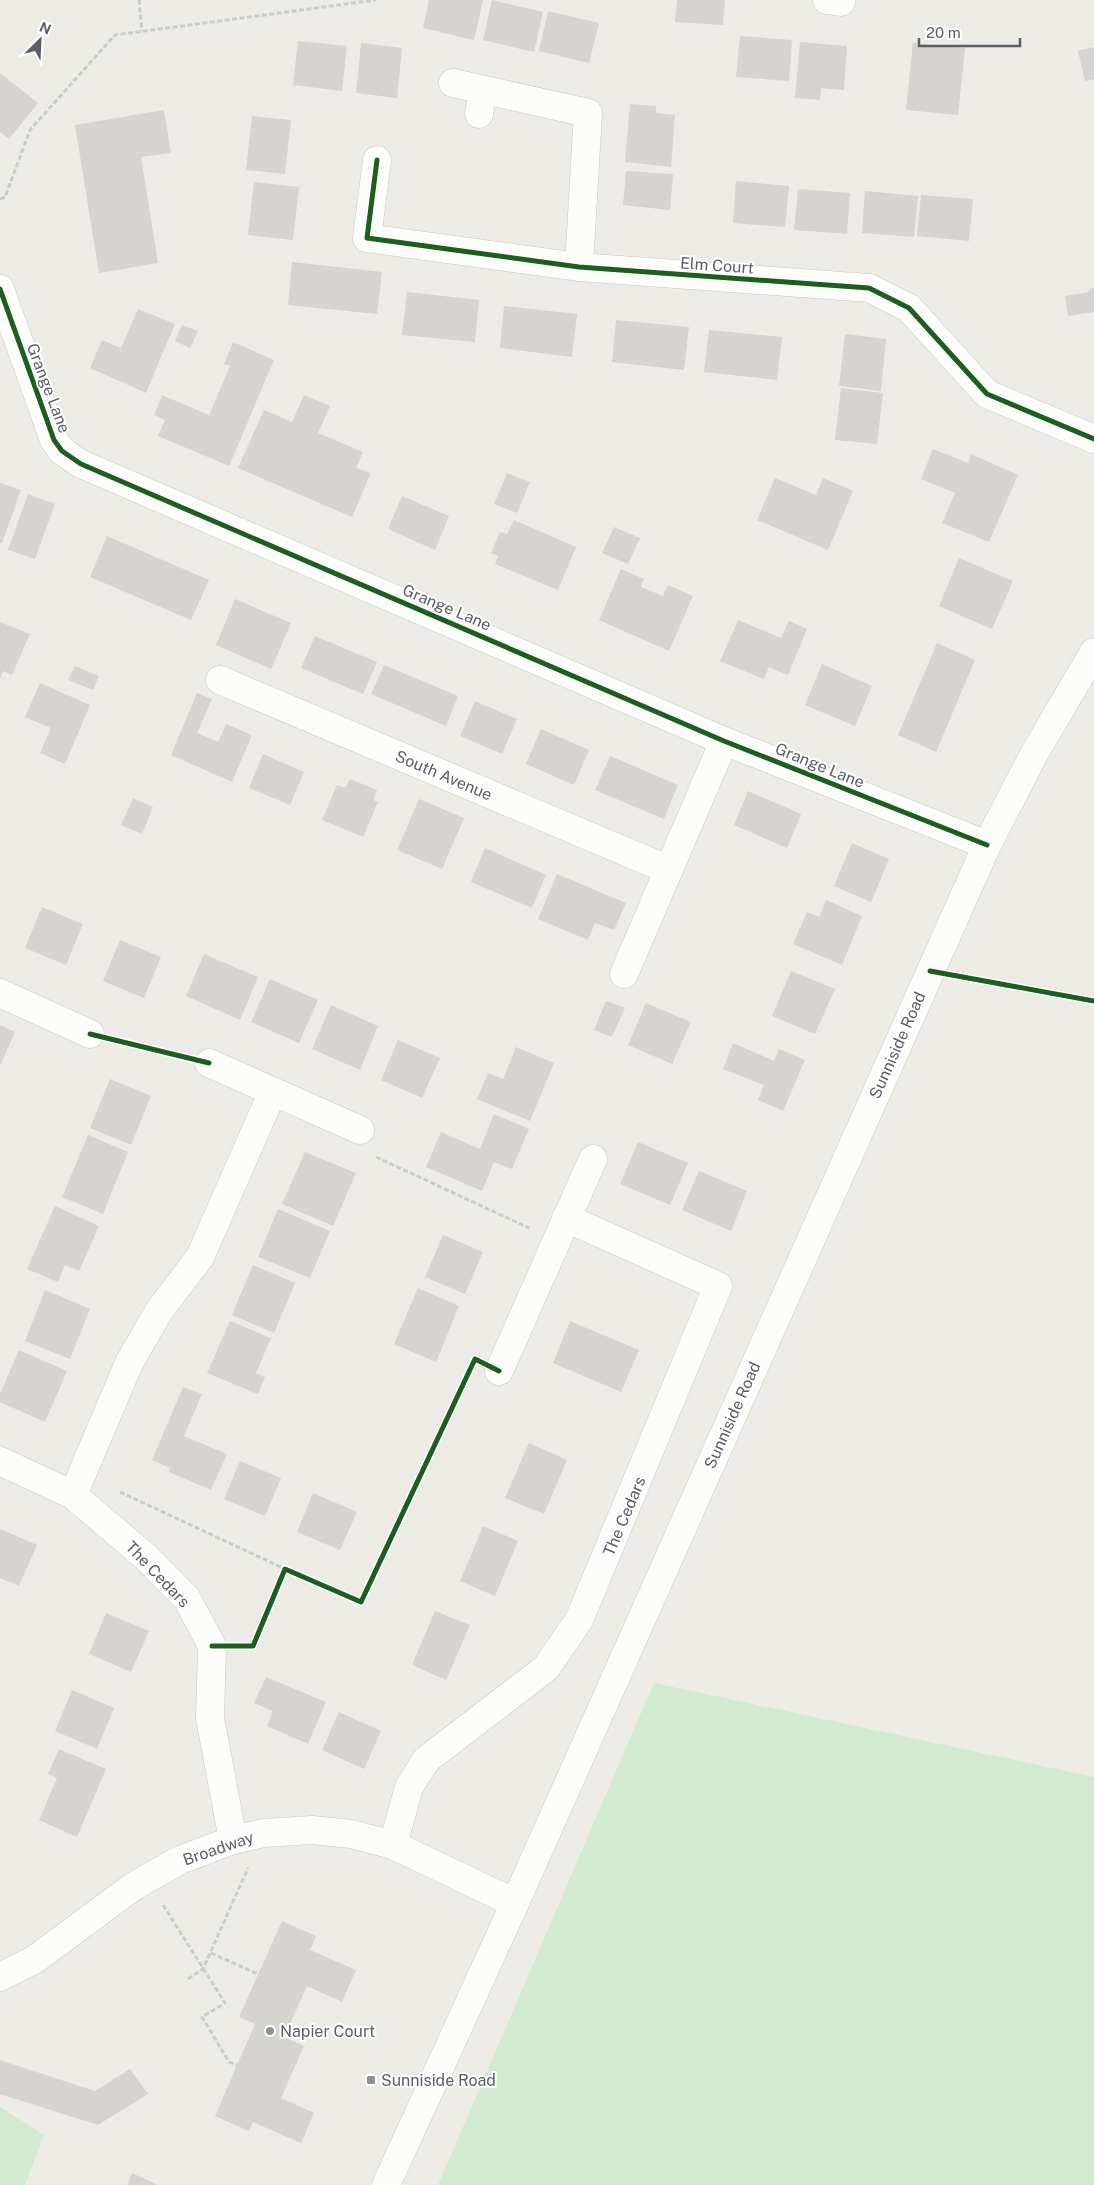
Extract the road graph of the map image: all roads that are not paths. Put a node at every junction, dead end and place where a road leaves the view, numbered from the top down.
1 (453, 83) dead end
2 (377, 160) dead end
3 (579, 267) junction
4 (0, 289) edge
5 (1094, 439) edge
6 (1094, 652) edge
7 (220, 680) dead end
8 (724, 741) junction
9 (987, 845) junction
10 (669, 870) junction
11 (624, 974) dead end
12 (0, 993) edge
13 (90, 1034) dead end
14 (210, 1063) dead end
15 (273, 1091) junction
16 (360, 1130) road end
17 (593, 1159) dead end
18 (561, 1229) junction
19 (499, 1371) dead end
20 (0, 1461) edge
21 (78, 1484) junction
22 (233, 1840) junction
23 (394, 1845) junction
24 (515, 1903) junction
25 (0, 1977) edge
26 (386, 2185) edge

1 - 3 street
2 - 3 street, Elm Court
3 - 5 street, Elm Court
4 - 8 street, Grange Lane
6 - 9 street, Sunniside Road
7 - 10 street, South Avenue
8 - 9 street, Grange Lane
8 - 10 street
9 - 24 street, Sunniside Road
10 - 11 street
12 - 13 street
14 - 15 street
15 - 16 street
15 - 21 street
17 - 18 street
18 - 19 street
18 - 23 street, The Cedars
20 - 21 street, The Cedars
21 - 22 street, The Cedars
22 - 23 street, Broadway
22 - 25 street, Broadway
23 - 24 street, Broadway
24 - 26 street, Sunniside Road

